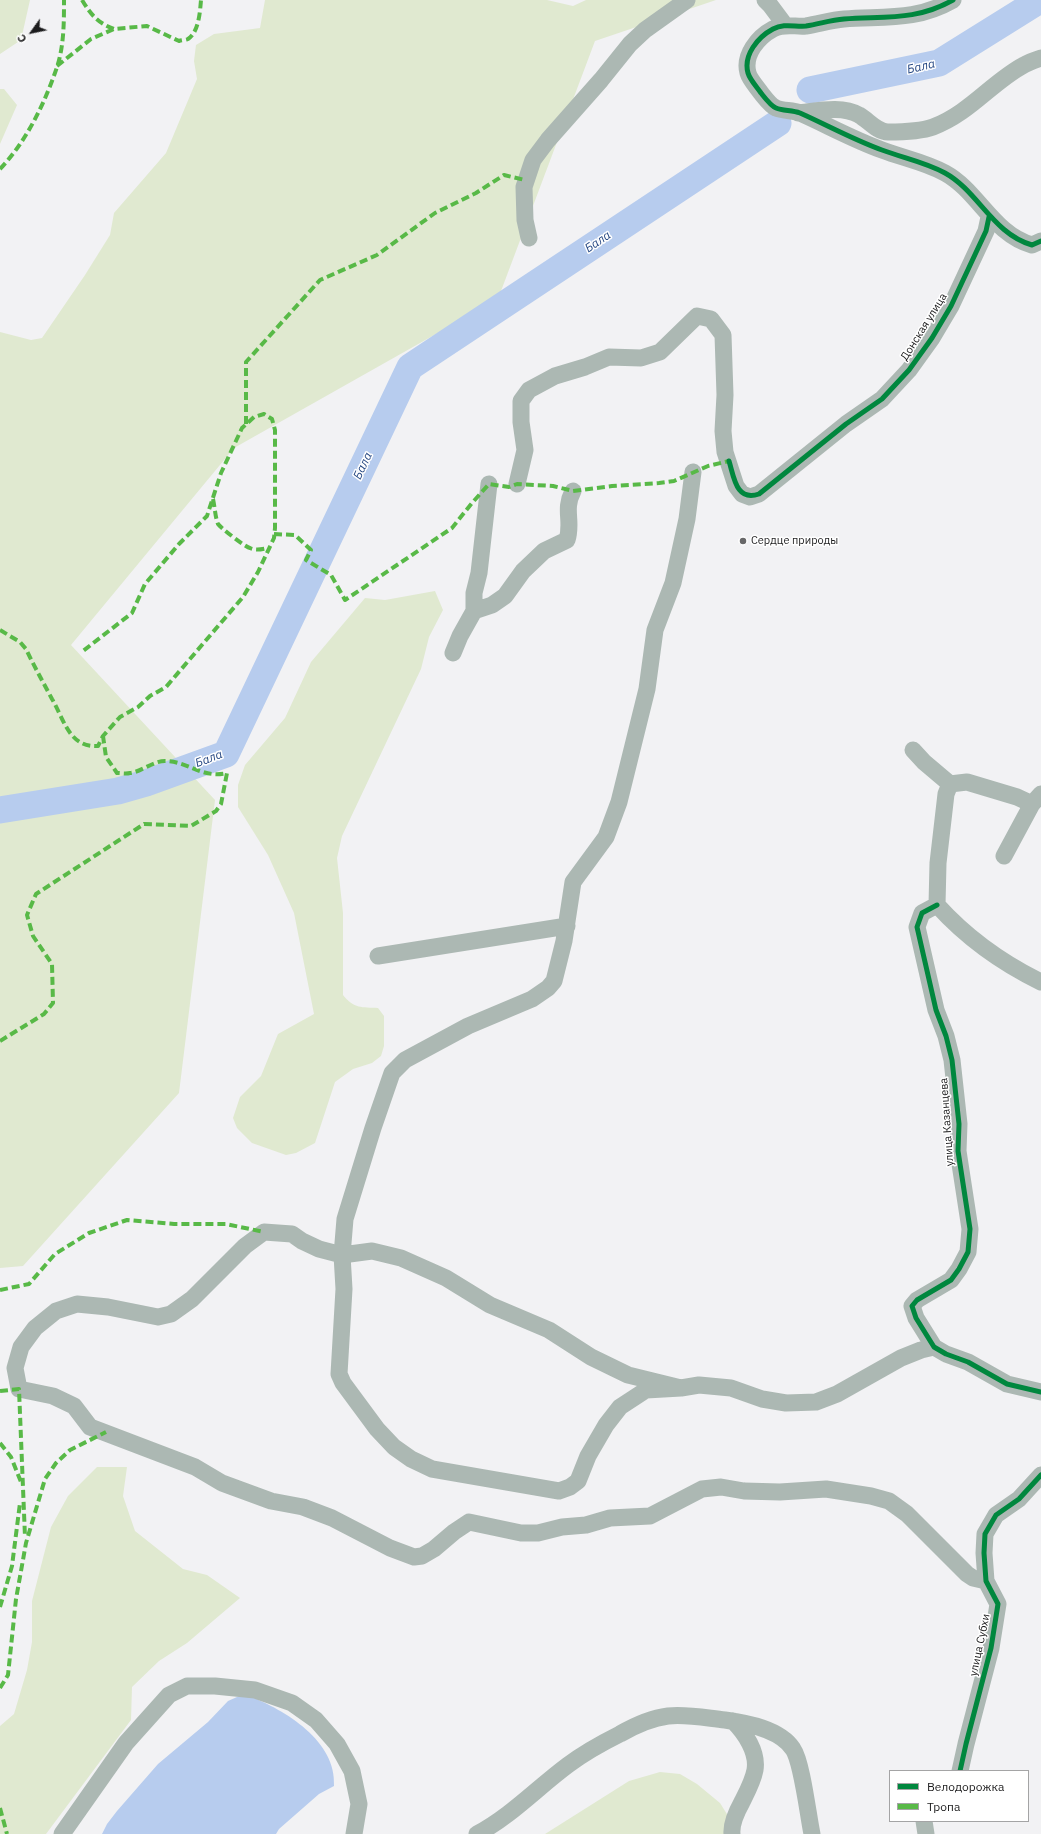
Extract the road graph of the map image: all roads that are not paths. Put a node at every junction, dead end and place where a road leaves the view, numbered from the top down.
1 (687, 0) edge
2 (764, 0) edge
3 (953, 0) edge
4 (785, 25) junction
5 (1041, 58) edge
6 (798, 113) junction
7 (989, 217) junction
8 (529, 238) dead end
9 (1041, 241) edge
10 (693, 472) dead end
11 (489, 484) dead end
12 (517, 484) dead end
13 (573, 491) dead end
14 (474, 611) junction
15 (453, 653) dead end
16 (913, 750) dead end
17 (950, 784) junction
18 (1037, 799) edge
19 (1004, 856) dead end
20 (937, 905) junction
21 (567, 926) junction
22 (378, 956) dead end
23 (1041, 982) edge
24 (342, 1255) junction
25 (934, 1347) junction
26 (681, 1388) junction
27 (1041, 1392) edge
28 (1041, 1475) edge
29 (986, 1581) junction
30 (733, 1721) junction
31 (960, 1770) edge
32 (924, 1822) edge
33 (62, 1834) edge
34 (354, 1834) edge
35 (477, 1834) edge
36 (732, 1834) edge
37 (812, 1834) edge
38 (926, 1834) edge

1 - 8 street
2 - 4 street
3 - 4 street
4 - 6 street
5 - 6 street
6 - 7 street
7 - 9 street
7 - 12 street, Донская улица
10 - 21 street
11 - 14 street
13 - 14 street
14 - 15 street
16 - 17 street
17 - 18 street
17 - 20 street
18 - 19 street
20 - 23 street
20 - 25 street, улица Казанцева
21 - 22 street
21 - 24 street
24 - 26 street
24 - 26 street
24 - 29 street
25 - 26 street
25 - 27 street
28 - 29 street, улица Субхи
29 - 31 street, улица Субхи
30 - 35 street
30 - 36 street
30 - 37 street
32 - 38 street
33 - 34 street

